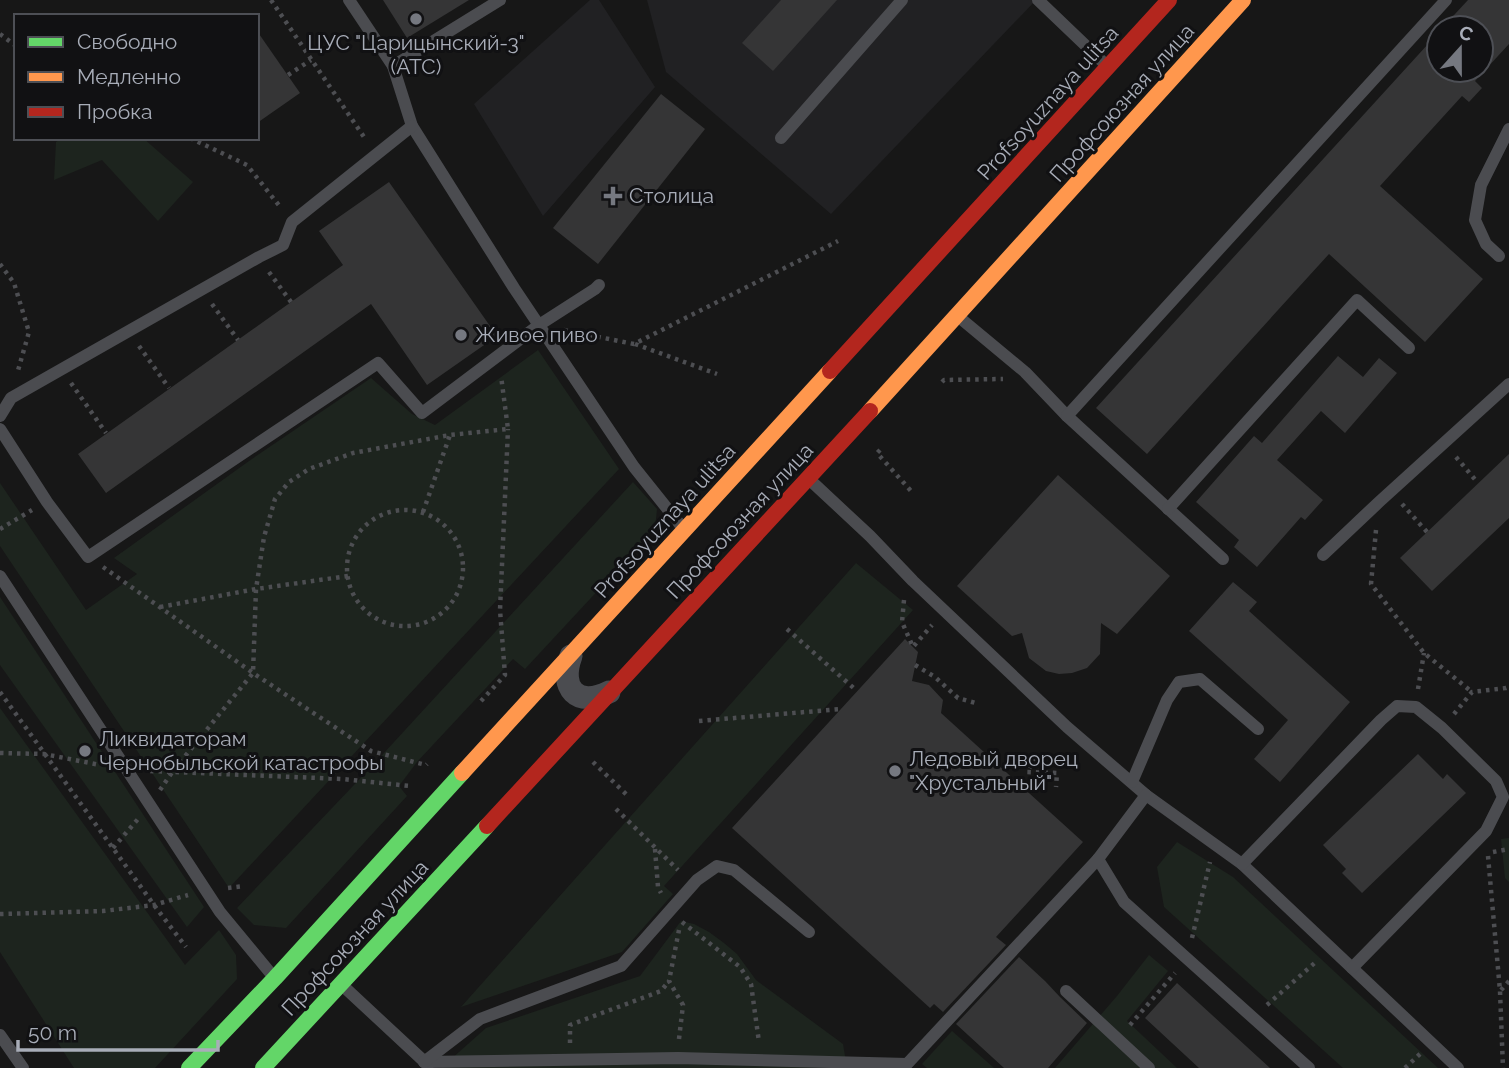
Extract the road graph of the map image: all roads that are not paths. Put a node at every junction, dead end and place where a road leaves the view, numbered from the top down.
1 (349, 0) edge
2 (500, 0) edge
3 (902, 0) edge
4 (1038, 0) edge
5 (1169, 0) edge
6 (1243, 0) edge
7 (1446, 0) edge
8 (393, 66) junction
9 (1108, 68) junction
10 (412, 126) junction
11 (1509, 128) edge
12 (781, 138) dead end
13 (1499, 256) dead end
14 (599, 285) dead end
15 (957, 315) junction
16 (540, 325) junction
17 (1409, 348) dead end
18 (1509, 384) edge
19 (0, 416) edge
20 (1067, 416) junction
21 (0, 429) edge
22 (808, 478) junction
23 (1168, 509) junction
24 (684, 530) junction
25 (1323, 555) dead end
26 (1223, 559) dead end
27 (0, 576) edge
28 (572, 653) junction
29 (611, 691) junction
30 (1258, 729) dead end
31 (1132, 782) junction
32 (1146, 795) junction
33 (1098, 859) junction
34 (1242, 864) junction
35 (809, 932) dead end
36 (1352, 968) junction
37 (275, 978) junction
38 (341, 984) junction
39 (1066, 991) dead end
40 (0, 1035) edge
41 (425, 1066) edge
42 (908, 1067) edge
43 (23, 1068) edge
44 (189, 1068) edge
45 (263, 1068) edge
46 (1149, 1068) edge
47 (1309, 1068) edge
48 (1458, 1068) edge

1 - 8 lane
2 - 8 lane
3 - 12 lane
4 - 9 lane
5 - 9 main road, Profsoyuznaya ulitsa
6 - 15 main road, Профсоюзная улица
7 - 20 lane
8 - 10 lane
9 - 24 main road, Profsoyuznaya ulitsa
10 - 16 lane
10 - 19 lane
11 - 13 lane
14 - 16 lane
15 - 20 lane
15 - 22 main road, Профсоюзная улица
16 - 21 lane
16 - 24 lane
17 - 23 lane
18 - 25 lane
20 - 23 lane
22 - 29 main road, Профсоюзная улица
22 - 31 lane
23 - 26 lane
24 - 28 main road, Profsoyuznaya ulitsa
27 - 37 lane
28 - 29 street
28 - 37 main road, Profsoyuznaya ulitsa
29 - 38 main road, Профсоюзная улица
30 - 31 lane
31 - 32 lane
32 - 33 lane
32 - 34 lane
33 - 42 lane
33 - 47 lane
34 - 36 lane
34 - 36 lane
35 - 41 lane
36 - 48 lane
37 - 44 main road, Profsoyuznaya ulitsa
38 - 41 lane
38 - 45 main road, Профсоюзная улица
39 - 46 lane
40 - 43 lane
41 - 42 lane

